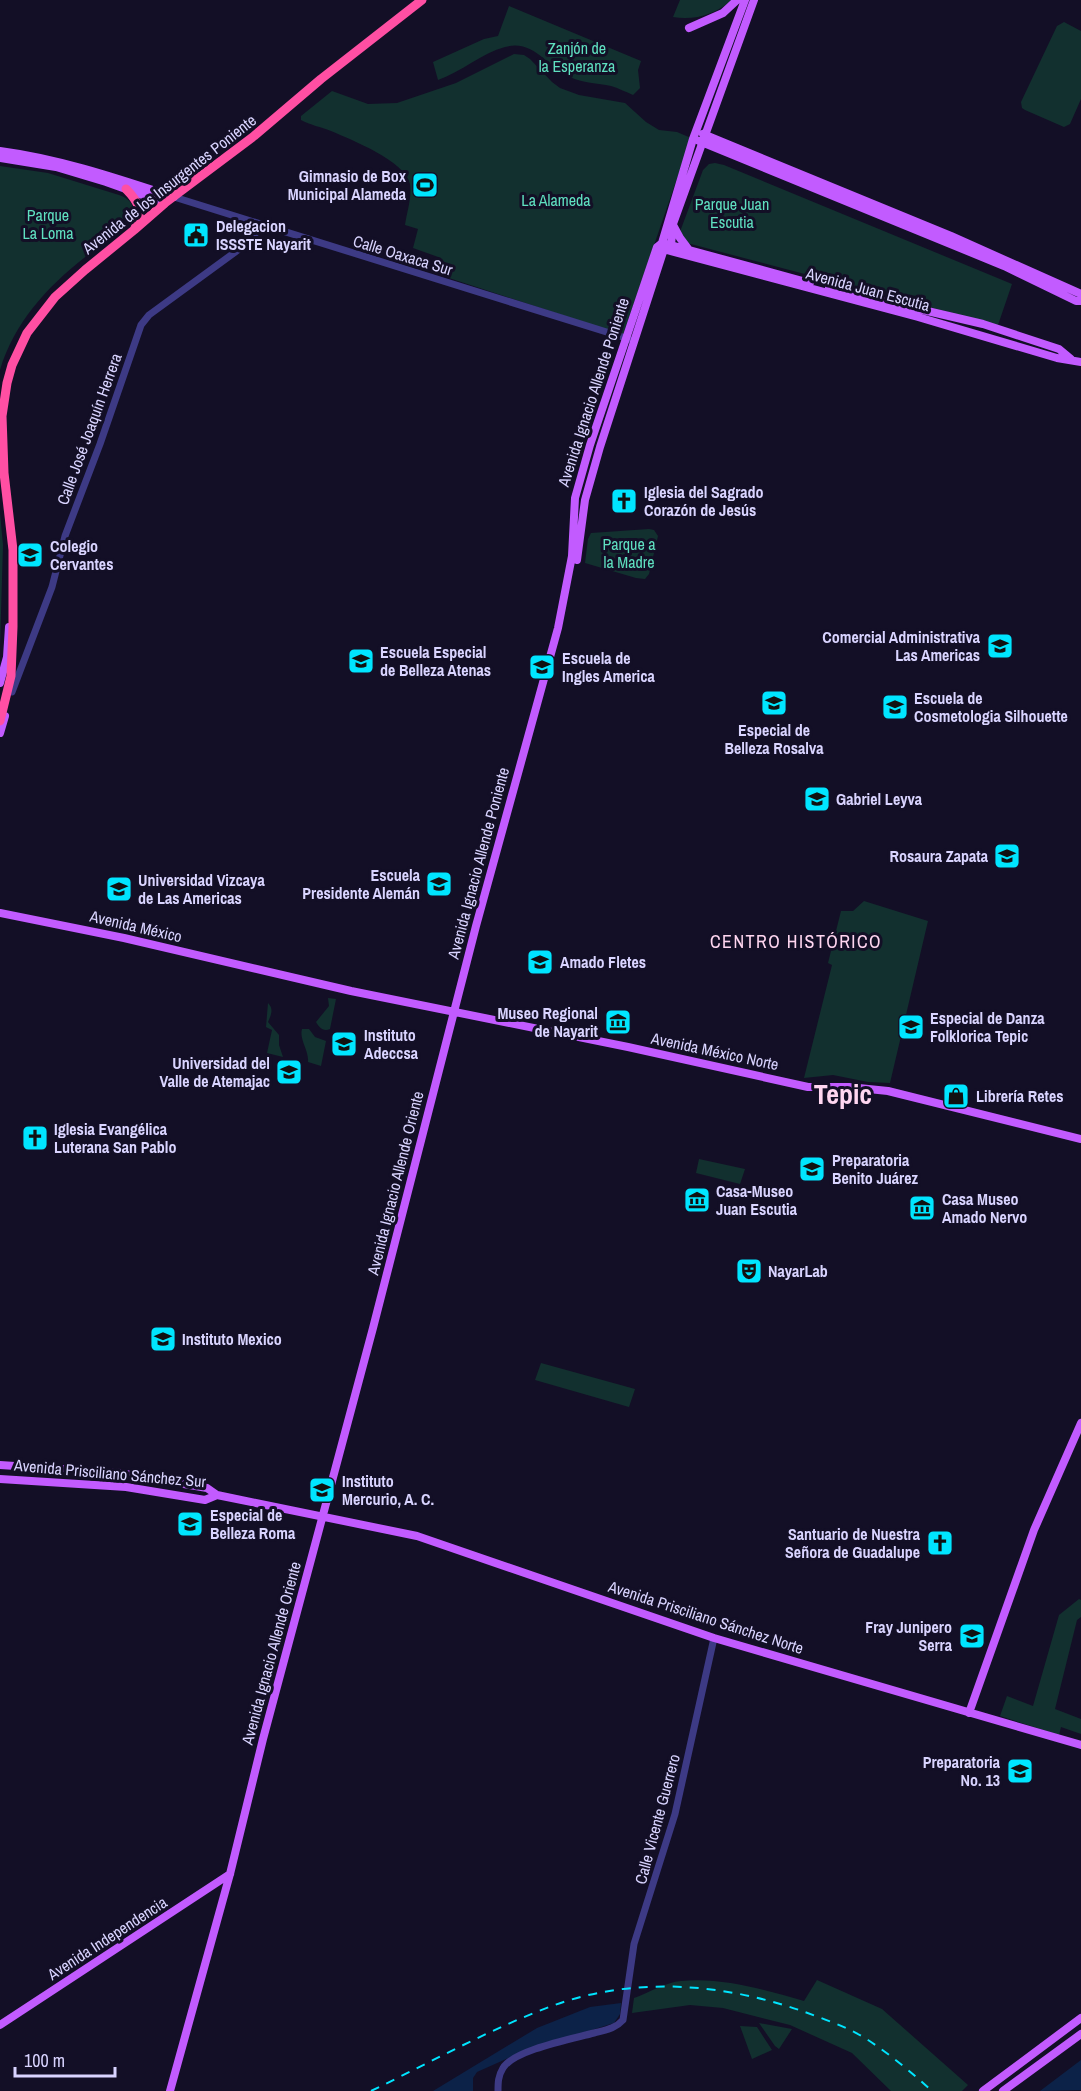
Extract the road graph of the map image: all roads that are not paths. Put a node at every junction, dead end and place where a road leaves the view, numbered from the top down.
1 (422, 0) edge
2 (737, 0) edge
3 (745, 0) edge
4 (754, 0) edge
5 (688, 28) dead end
6 (707, 134) junction
7 (695, 136) junction
8 (703, 143) junction
9 (714, 148) junction
10 (0, 151) edge
11 (699, 155) junction
12 (0, 158) edge
13 (126, 189) junction
14 (174, 197) junction
15 (165, 203) junction
16 (673, 224) junction
17 (263, 226) junction
18 (134, 231) junction
19 (664, 246) junction
20 (689, 250) junction
21 (1081, 294) edge
22 (1081, 301) edge
23 (630, 339) junction
24 (1071, 359) junction
25 (1081, 362) edge
26 (13, 580) junction
27 (12, 648) junction
28 (0, 683) edge
29 (12, 692) joint
30 (0, 704) edge
31 (0, 721) edge
32 (0, 733) edge
33 (0, 913) edge
34 (342, 989) joint
35 (455, 1013) junction
36 (1081, 1139) edge
37 (1081, 1422) edge
38 (0, 1465) edge
39 (0, 1479) edge
40 (217, 1495) junction
41 (322, 1518) junction
42 (714, 1638) junction
43 (969, 1713) junction
44 (1081, 1745) edge
45 (230, 1874) junction
46 (1081, 2018) edge
47 (0, 2025) edge
48 (1081, 2034) edge
49 (170, 2091) edge
50 (498, 2091) edge
51 (983, 2091) edge
52 (1003, 2091) edge

1 - 14 highway, Avenida de los Insurgentes Poniente
2 - 5 main road
3 - 7 main road, Avenida Ignacio Allende Poniente
4 - 6 main road, Avenida Ignacio Allende Poniente
6 - 7 main road
6 - 8 main road, Avenida Ignacio Allende Poniente
6 - 21 main road
7 - 8 main road
7 - 19 main road, Avenida Ignacio Allende Poniente
8 - 9 main road
8 - 11 main road, Avenida Ignacio Allende Poniente
9 - 11 main road
9 - 22 main road
10 - 14 main road
11 - 16 main road, Avenida Ignacio Allende Poniente
12 - 13 main road
13 - 15 main road
13 - 18 highway
14 - 15 highway, Avenida de los Insurgentes Poniente
14 - 17 street, Calle Oaxaca Sur
15 - 18 highway, Avenida de los Insurgentes Poniente
16 - 19 main road, Avenida Ignacio Allende Poniente
16 - 20 main road
17 - 23 street, Calle Oaxaca Sur
17 - 29 street, Calle José Joaquín Herrera
18 - 26 highway, Avenida de los Insurgentes Poniente
19 - 20 main road, Avenida Juan Escutia
19 - 23 main road, Avenida Ignacio Allende Poniente
19 - 24 main road, Avenida Juan Escutia
20 - 24 main road, Avenida Juan Escutia
23 - 35 main road, Avenida Ignacio Allende Poniente
24 - 25 main road, Avenida Juan Escutia
26 - 27 highway, Avenida de los Insurgentes Poniente
26 - 28 main road, Avenida de los Insurgentes Poniente
27 - 30 highway
27 - 31 highway, Avenida de los Insurgentes Poniente
29 - 32 main road
33 - 34 main road, Avenida México
34 - 35 main road, Avenida México Norte
35 - 36 main road, Avenida México Norte
35 - 41 main road, Avenida Ignacio Allende Oriente
37 - 43 main road
38 - 40 main road, Avenida Prisciliano Sánchez Sur
39 - 40 main road, Avenida Prisciliano Sánchez Sur
40 - 41 main road, Avenida Prisciliano Sánchez Sur
41 - 42 main road, Avenida Prisciliano Sánchez Norte
41 - 45 main road, Avenida Ignacio Allende Oriente
42 - 43 main road, Avenida Prisciliano Sánchez Norte
42 - 50 street, Calle Vicente Guerrero
43 - 44 main road, Avenida Prisciliano Sánchez Norte
45 - 47 main road, Avenida Independencia
45 - 49 main road, Avenida Ignacio Allende Oriente
46 - 51 main road
48 - 52 main road

